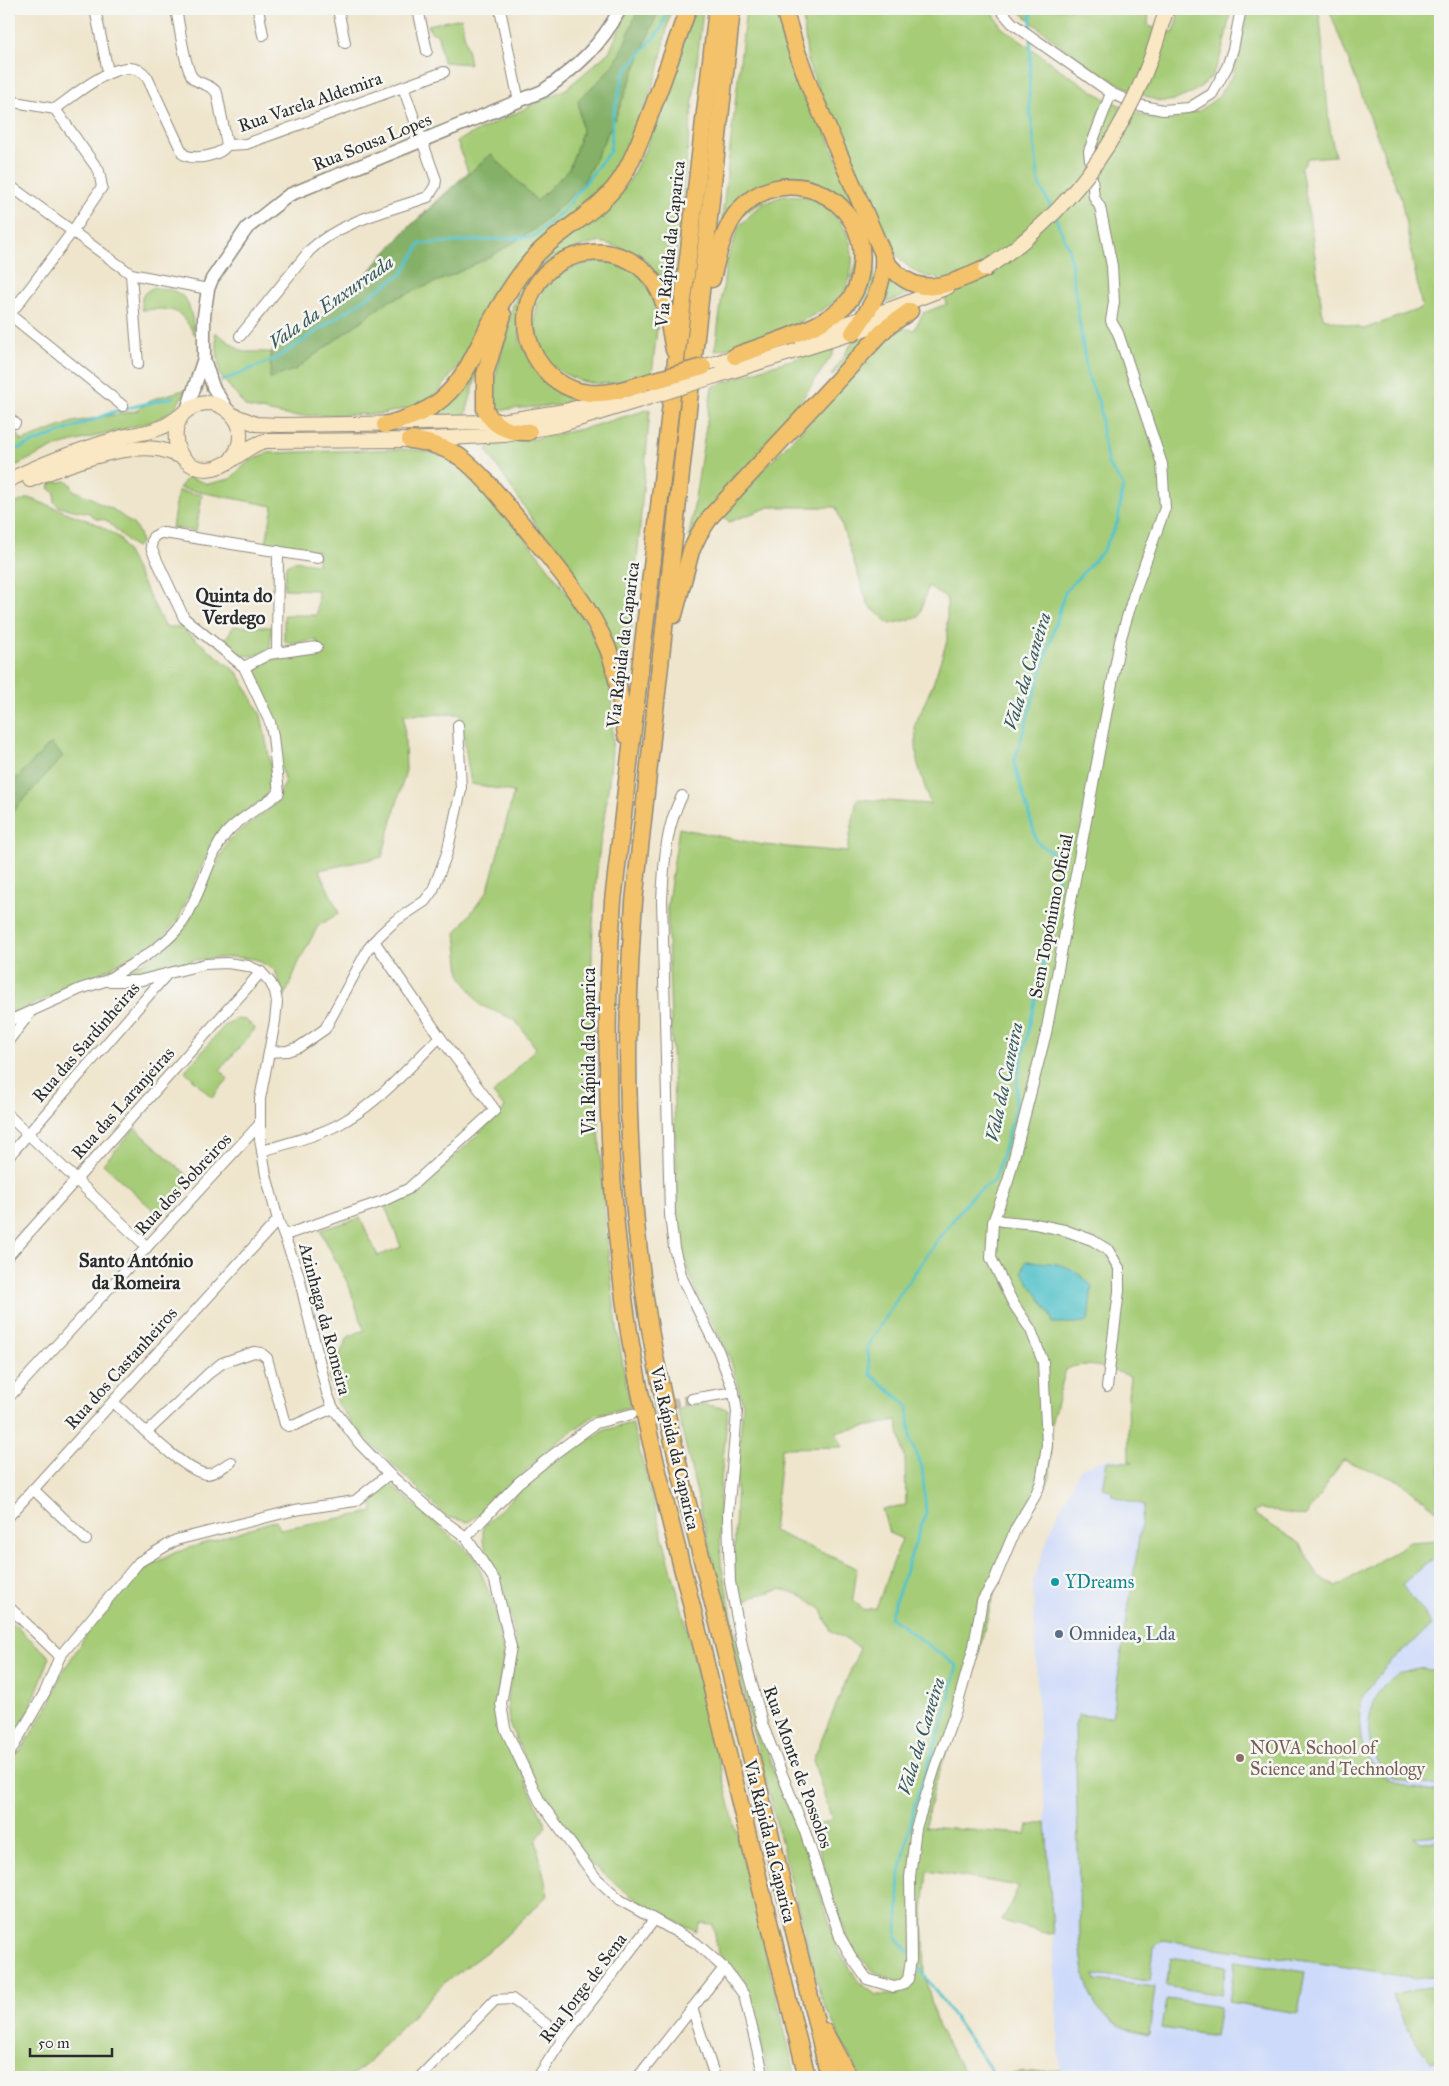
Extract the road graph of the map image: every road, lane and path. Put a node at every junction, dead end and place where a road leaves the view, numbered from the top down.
1 (95, 9) edge
2 (176, 9) edge
3 (258, 9) edge
4 (338, 9) edge
5 (418, 9) edge
6 (500, 9) edge
7 (620, 9) edge
8 (688, 9) edge
9 (717, 9) edge
10 (732, 9) edge
11 (784, 9) edge
12 (1000, 9) edge
13 (1241, 9) edge
14 (1164, 13) edge
15 (263, 35) dead end
16 (345, 43) dead end
17 (427, 51) dead end
18 (108, 72) junction
19 (444, 72) dead end
20 (403, 87) junction
21 (1111, 93) junction
22 (9, 100) edge
23 (519, 102) junction
24 (56, 109) junction
25 (423, 141) junction
26 (227, 144) junction
27 (9, 185) edge
28 (72, 232) junction
29 (883, 255) junction
30 (985, 269) junction
31 (131, 274) junction
32 (512, 287) junction
33 (208, 289) junction
34 (910, 311) junction
35 (9, 315) edge
36 (863, 318) junction
37 (853, 333) junction
38 (240, 336) dead end
39 (697, 342) junction
40 (204, 358) junction
41 (734, 361) junction
42 (138, 364) dead end
43 (677, 364) junction
44 (703, 367) joint
45 (651, 388) junction
46 (123, 406) dead end
47 (185, 412) junction
48 (231, 413) junction
49 (494, 422) junction
50 (386, 425) junction
51 (529, 432) junction
52 (410, 440) junction
53 (182, 457) junction
54 (231, 459) junction
55 (9, 480) edge
56 (9, 489) edge
57 (278, 551) junction
58 (318, 558) dead end
59 (317, 647) dead end
60 (277, 653) junction
61 (244, 667) junction
62 (660, 668) junction
63 (458, 725) dead end
64 (629, 754) junction
65 (682, 796) dead end
66 (374, 941) junction
67 (260, 972) junction
68 (168, 973) junction
69 (105, 981) junction
70 (32, 1011) junction
71 (9, 1021) edge
72 (440, 1037) junction
73 (9, 1040) edge
74 (269, 1052) junction
75 (9, 1116) edge
76 (260, 1125) junction
77 (28, 1134) junction
78 (262, 1151) junction
79 (9, 1156) edge
80 (76, 1180) junction
81 (995, 1218) junction
82 (278, 1220) junction
83 (285, 1235) junction
84 (147, 1247) junction
85 (9, 1255) edge
86 (1107, 1387) dead end
87 (734, 1392) junction
88 (9, 1397) edge
89 (692, 1400) tunnel mouth
90 (113, 1402) junction
91 (333, 1408) junction
92 (632, 1414) tunnel mouth
93 (147, 1432) junction
94 (231, 1462) dead end
95 (388, 1474) junction
96 (33, 1489) junction
97 (9, 1516) edge
98 (466, 1537) junction
99 (86, 1540) dead end
100 (9, 1607) edge
101 (60, 1656) junction
102 (9, 1754) edge
103 (654, 1920) junction
104 (724, 1968) junction
105 (894, 1987) joint
106 (692, 2008) junction
107 (814, 2013) junction
108 (564, 2037) junction
109 (420, 2077) edge
110 (538, 2077) edge
111 (638, 2077) edge
112 (714, 2077) edge
113 (764, 2077) edge
114 (807, 2077) edge
115 (829, 2077) edge
116 (849, 2077) edge

1 - 18 street
2 - 26 street
3 - 15 street
4 - 16 street
5 - 17 street
6 - 23 street
7 - 23 street, Rua Sousa Lopes
8 - 32 highway
9 - 43 highway, Via Rápida da Caparica
10 - 39 highway, Via Rápida da Caparica
11 - 29 highway
12 - 21 street
13 - 21 street
14 - 30 main road, bridge
18 - 24 street
18 - 26 street
19 - 20 street, Rua Varela Aldemira
20 - 25 street, Rua Varela Aldemira
20 - 26 street, Rua Varela Aldemira
21 - 81 street, Sem Topónimo Oficial
22 - 24 street
23 - 25 street, Rua Sousa Lopes
24 - 28 street
25 - 33 street, Rua Sousa Lopes
25 - 38 street, Rua Varela Aldemira
27 - 28 street
28 - 31 street
28 - 35 street
29 - 30 highway
29 - 36 highway
30 - 34 main road
30 - 36 main road
31 - 33 street
31 - 42 street
32 - 49 highway
32 - 50 highway
33 - 40 street, Rua Sousa Lopes
34 - 37 main road
34 - 62 highway
35 - 46 street
36 - 37 highway
36 - 41 main road
37 - 41 main road
39 - 41 highway
39 - 62 highway, Via Rápida da Caparica
40 - 47 street, Rua Sousa Lopes
40 - 48 street, Rua Sousa Lopes
41 - 44 main road
41 - 45 main road, bridge
43 - 45 highway
43 - 64 highway, Via Rápida da Caparica
44 - 45 highway, bridge
45 - 49 main road
45 - 51 main road
47 - 48 main road
47 - 53 main road
47 - 55 main road
48 - 50 main road
48 - 54 main road
49 - 50 main road
49 - 51 highway
51 - 52 main road
52 - 54 main road
52 - 64 highway
53 - 54 main road
53 - 56 main road
57 - 58 street
57 - 60 street
57 - 61 street
59 - 60 street
60 - 61 street
61 - 69 street
62 - 107 highway, Via Rápida da Caparica
63 - 66 street
64 - 114 highway, Via Rápida da Caparica
65 - 87 street, Rua Monte de Possolos
66 - 72 street
66 - 74 street
67 - 68 street
67 - 74 street, Azinhaga da Romeira
67 - 80 street, Rua das Laranjeiras
68 - 69 street
68 - 77 street, Rua das Sardinheiras
69 - 70 street
70 - 71 street
70 - 73 street
72 - 78 street
72 - 83 street
74 - 76 street, Azinhaga da Romeira
75 - 77 street
76 - 78 street, Azinhaga da Romeira
76 - 84 street, Rua dos Sobreiros
77 - 79 street, Rua das Sardinheiras
77 - 80 street
78 - 82 street, Azinhaga da Romeira
80 - 84 street
80 - 85 street, Rua das Laranjeiras
81 - 86 street
81 - 105 street, Sem Topónimo Oficial
82 - 83 street, Azinhaga da Romeira
82 - 90 street, Rua dos Castanheiros
83 - 91 street, Azinhaga da Romeira
84 - 88 street, Rua dos Sobreiros
87 - 89 street
87 - 105 street, Rua Monte de Possolos
90 - 93 street
90 - 96 street, Rua dos Castanheiros
91 - 93 street
91 - 95 street, Azinhaga da Romeira
92 - 98 street
93 - 94 street
95 - 98 street, Azinhaga da Romeira
95 - 101 street
96 - 97 street, Rua dos Castanheiros
96 - 99 street
98 - 103 street, Azinhaga da Romeira
100 - 101 street
101 - 102 street
103 - 104 street, Azinhaga da Romeira
103 - 108 street, Rua Jorge de Sena
104 - 106 street
104 - 113 street, Azinhaga da Romeira
106 - 111 street
106 - 112 street
107 - 115 highway, Via Rápida da Caparica
107 - 116 highway
108 - 109 street
108 - 110 street, Rua Jorge de Sena

